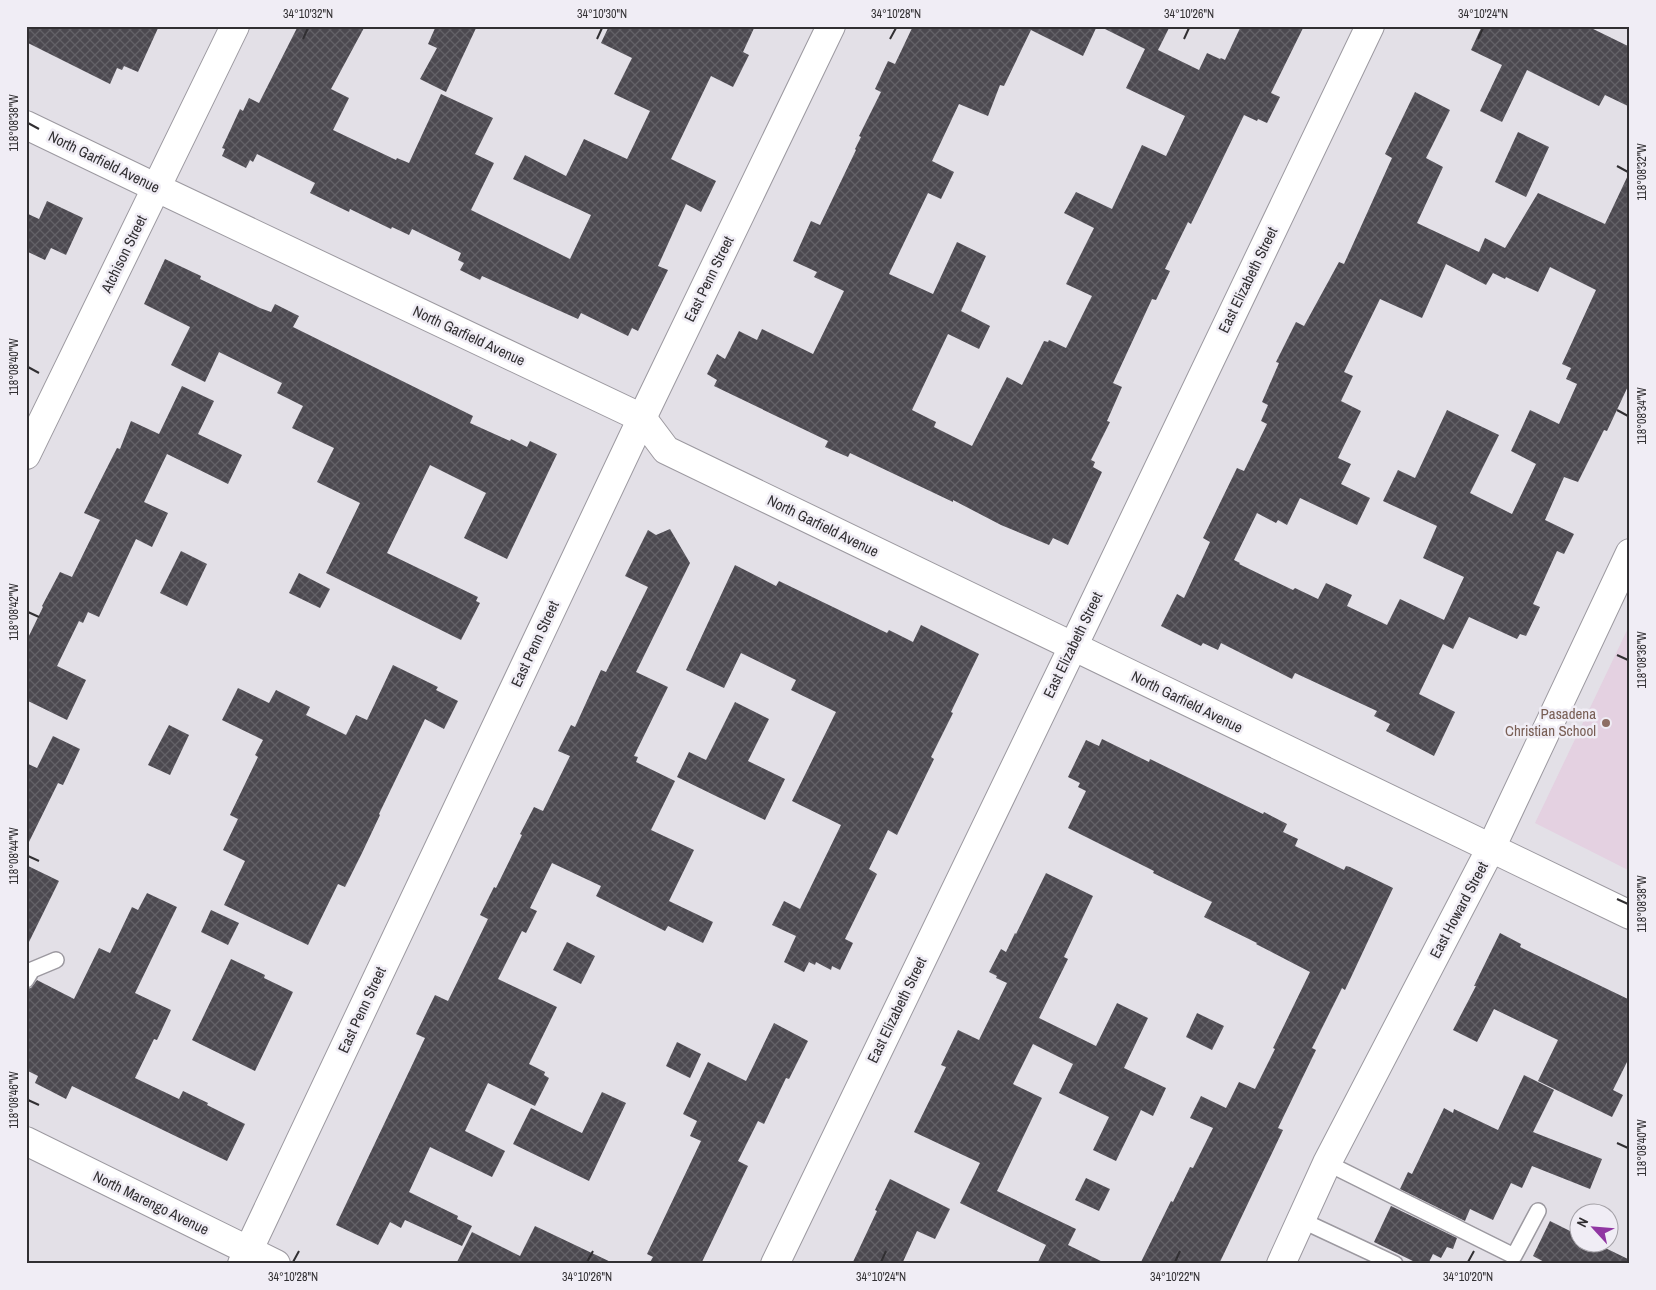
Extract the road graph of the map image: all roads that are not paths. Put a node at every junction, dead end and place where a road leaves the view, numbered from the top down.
1 (235, 26) edge
2 (831, 26) edge
3 (1370, 26) edge
4 (26, 125) edge
5 (157, 188) junction
6 (642, 418) junction
7 (26, 455) edge
8 (1630, 553) edge
9 (1073, 647) junction
10 (1491, 848) junction
11 (1630, 915) edge
12 (56, 960) dead end
13 (26, 980) edge
14 (26, 1141) edge
15 (1327, 1163) junction
16 (1538, 1210) dead end
17 (1301, 1220) junction
18 (245, 1257) edge
19 (276, 1264) edge
20 (775, 1264) edge
21 (1281, 1264) edge
22 (1395, 1264) edge

1 - 5 street, Atchison Street
2 - 6 street, East Penn Street
3 - 9 street, East Elizabeth Street
4 - 5 street, North Garfield Avenue
5 - 6 street, North Garfield Avenue
5 - 7 street, Atchison Street
6 - 9 street, North Garfield Avenue
6 - 18 street, East Penn Street
8 - 10 street, East Howard Street
9 - 10 street, North Garfield Avenue
9 - 20 street, East Elizabeth Street
10 - 11 street, North Garfield Avenue
10 - 15 street, East Howard Street
12 - 13 lane
14 - 18 street, North Marengo Avenue
15 - 16 lane
15 - 17 street, East Howard Street
17 - 21 street, East Howard Street
17 - 22 lane
18 - 19 street, North Marengo Avenue

